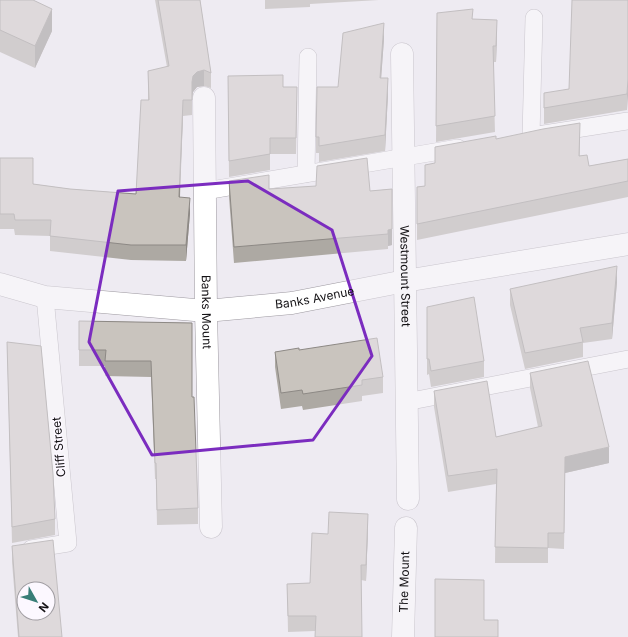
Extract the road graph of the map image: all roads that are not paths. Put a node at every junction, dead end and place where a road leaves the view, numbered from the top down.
1 (534, 18) dead end
2 (402, 54) dead end
3 (308, 57) dead end
4 (204, 98) dead end
5 (628, 121) edge
6 (471, 146) edge
7 (403, 158) junction
8 (306, 174) junction
9 (205, 191) junction
10 (628, 244) edge
11 (405, 281) junction
12 (0, 284) edge
13 (45, 297) junction
14 (206, 312) junction
15 (628, 358) edge
16 (406, 402) junction
17 (408, 499) dead end
18 (211, 527) dead end
19 (406, 528) dead end
20 (15, 552) edge
21 (403, 637) edge

1 - 5 lane
2 - 7 street, Westmount Street
3 - 8 lane
4 - 9 street, Banks Mount
6 - 7 lane
7 - 8 lane
7 - 11 street, Westmount Street
8 - 9 lane
9 - 14 street, Banks Mount
10 - 11 street, Banks Avenue
11 - 14 street, Banks Avenue
11 - 16 street, Westmount Street
12 - 13 street, Banks Avenue
13 - 14 street, Banks Avenue
13 - 20 lane, Cliff Street
14 - 18 street, Banks Mount
15 - 16 lane
16 - 17 street, Westmount Street
19 - 21 street, The Mount

